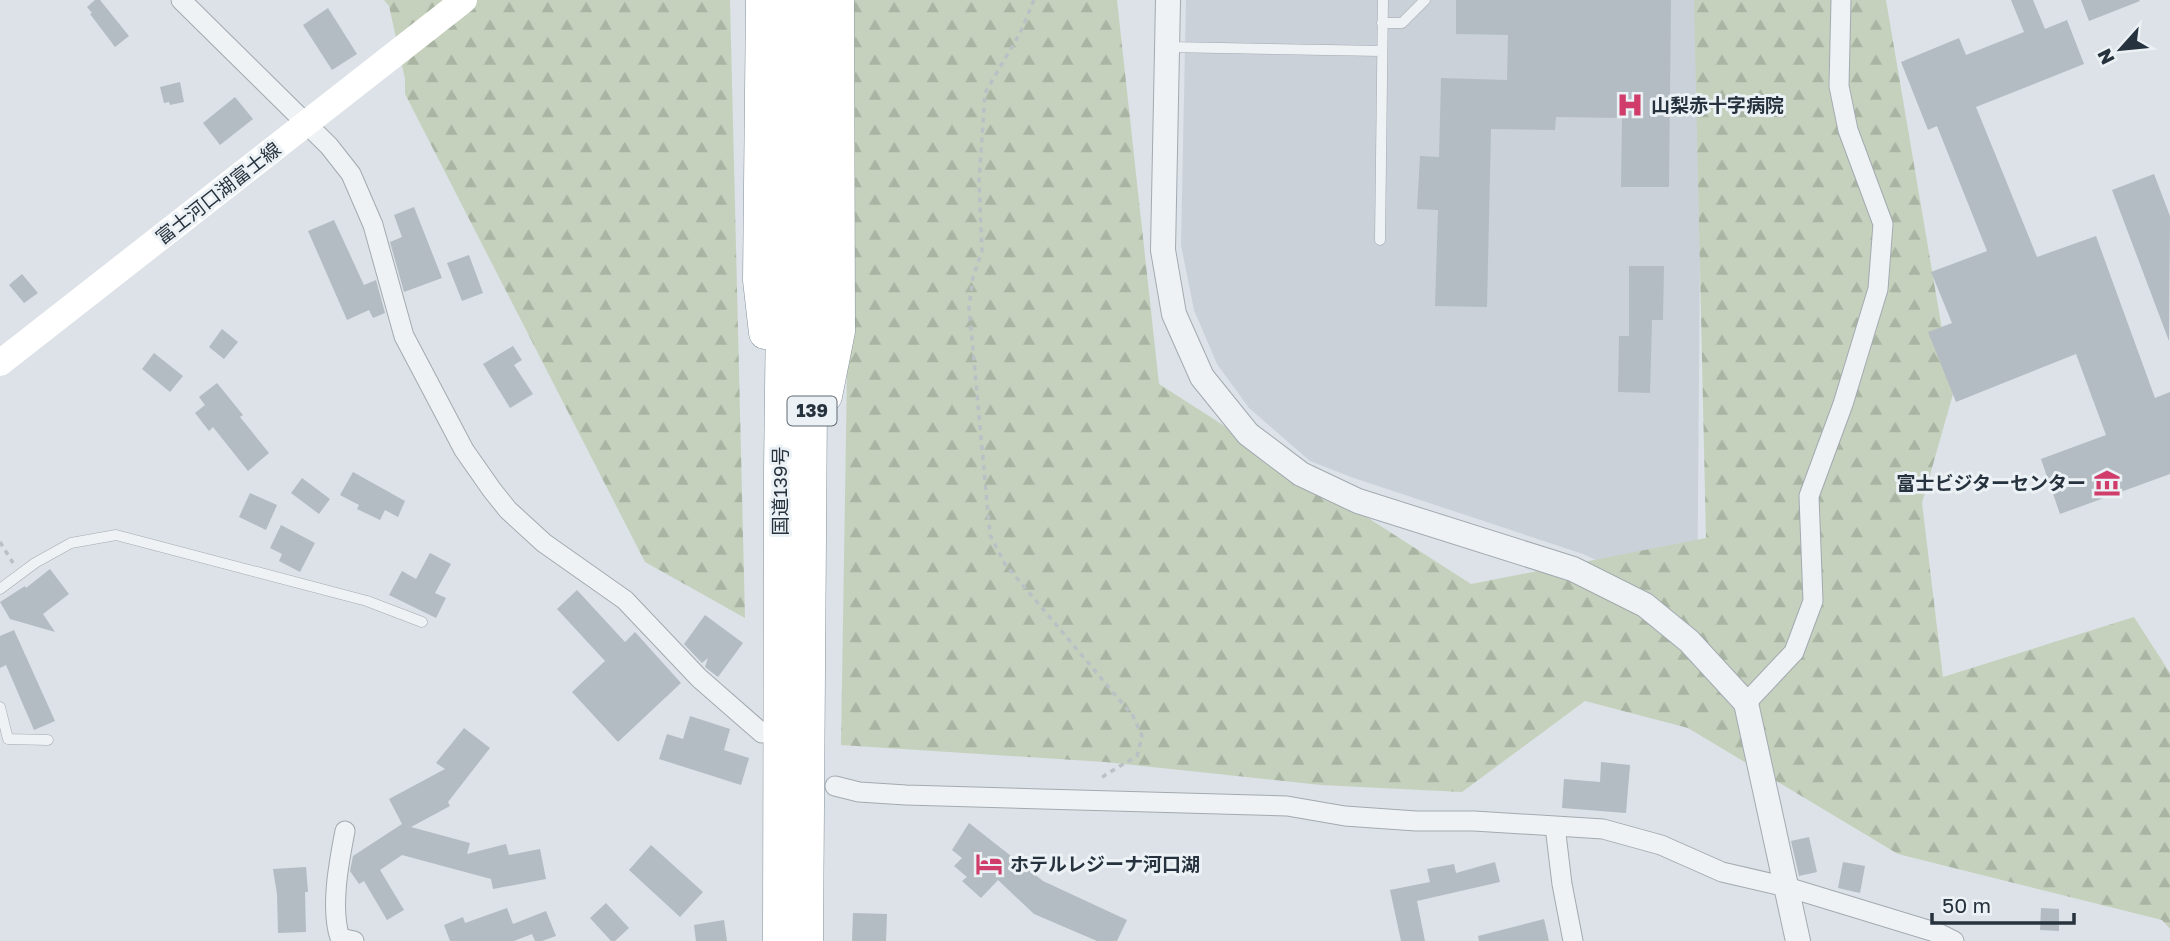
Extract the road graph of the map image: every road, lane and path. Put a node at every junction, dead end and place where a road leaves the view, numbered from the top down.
1 (181, 0) edge
2 (464, 0) edge
3 (472, 0) edge
4 (762, 0) edge
5 (786, 0) edge
6 (814, 0) edge
7 (838, 0) edge
8 (1034, 0) edge
9 (1168, 0) edge
10 (1383, 0) edge
11 (1425, 0) edge
12 (1841, 0) edge
13 (435, 23) junction
14 (1382, 23) junction
15 (1167, 47) junction
16 (1382, 51) junction
17 (306, 124) junction
18 (1380, 240) dead end
19 (0, 363) edge
20 (780, 470) junction
21 (811, 471) junction
22 (0, 542) edge
23 (20, 574) junction
24 (0, 589) edge
25 (422, 622) dead end
26 (1746, 703) junction
27 (0, 707) edge
28 (762, 733) dead end
29 (48, 740) dead end
30 (835, 786) dead end
31 (1090, 799) junction
32 (1555, 825) junction
33 (345, 831) dead end
34 (1787, 887) junction
35 (340, 940) edge
36 (779, 941) edge
37 (807, 941) edge
38 (1573, 941) edge
39 (1798, 941) edge
40 (1954, 941) edge

1 - 17 street
2 - 13 main road, 富士河口湖富士線
3 - 13 main road, 富士河口湖富士線
4 - 20 highway
5 - 20 highway, 国道139号 / 139
6 - 21 highway, 国道139号 / 139
7 - 21 highway
8 - 31 path
9 - 15 street
10 - 14 lane
11 - 14 lane
12 - 26 street
13 - 17 main road, 富士河口湖富士線
14 - 16 lane
15 - 16 lane
15 - 26 street
16 - 18 lane
17 - 19 main road, 富士河口湖富士線
17 - 28 street
20 - 36 highway, 国道139号 / 139
21 - 37 highway, 国道139号 / 139
22 - 23 path
23 - 24 lane
23 - 25 lane
26 - 34 street
27 - 29 lane
30 - 31 street
31 - 32 street
32 - 34 street
32 - 38 street
33 - 35 street
34 - 39 street
34 - 40 street

